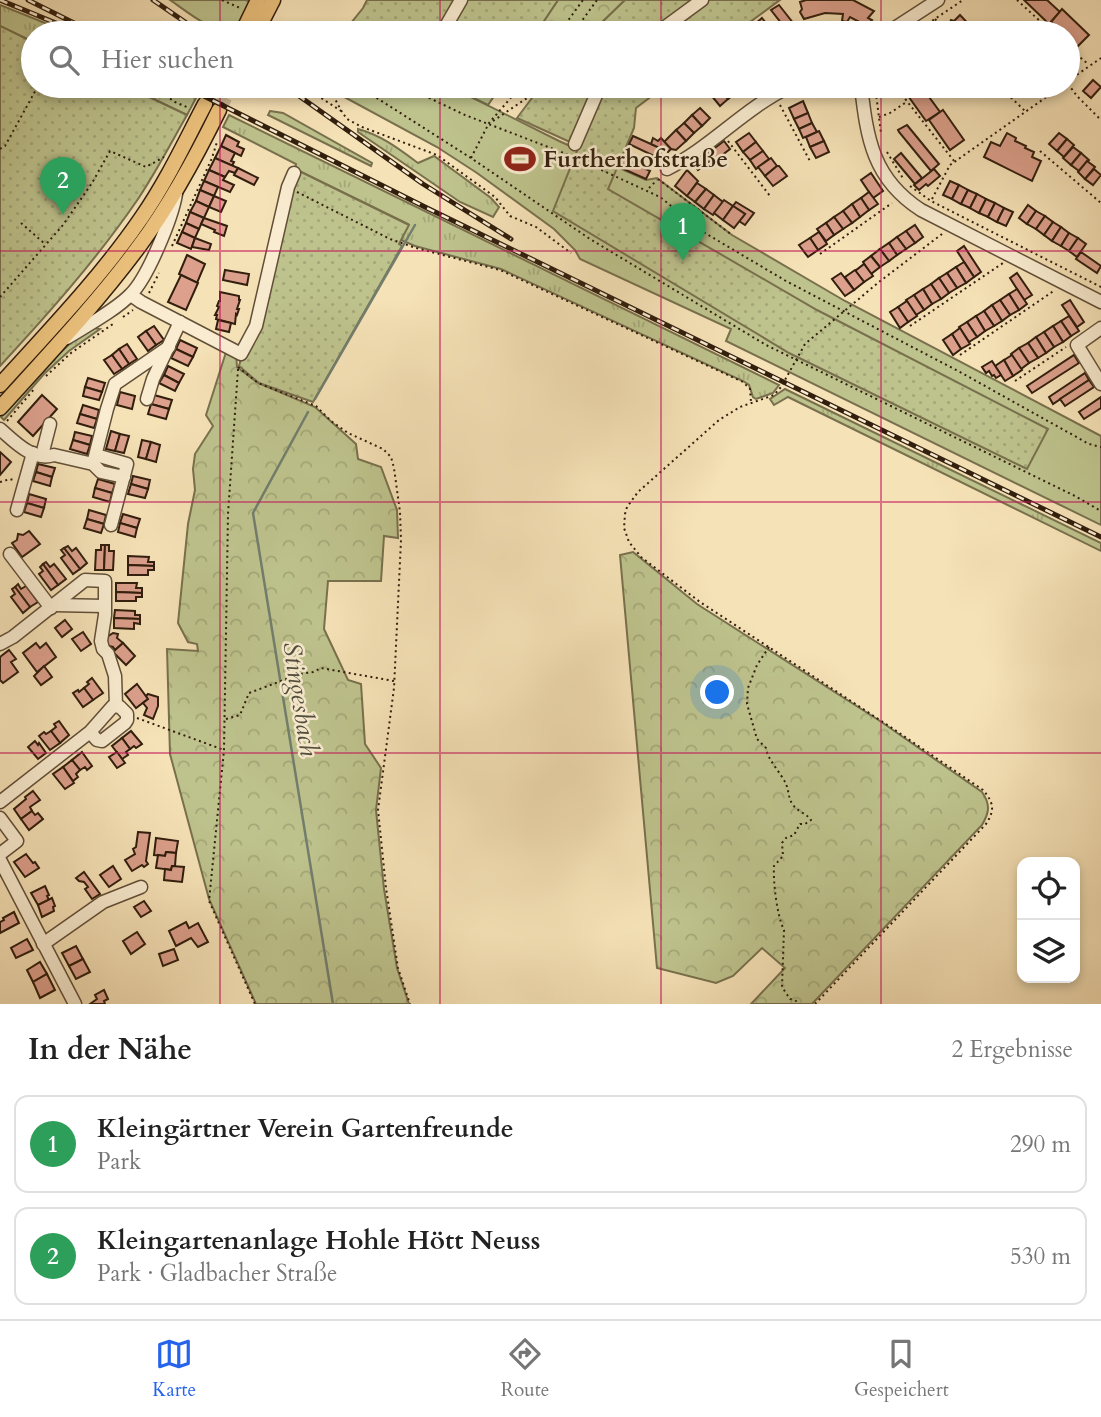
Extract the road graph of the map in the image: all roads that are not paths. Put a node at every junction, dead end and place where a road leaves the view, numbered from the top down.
1 (272, 0) edge
2 (461, 0) edge
3 (702, 0) edge
4 (938, 0) edge
5 (258, 10) edge
6 (449, 21) edge
7 (673, 21) edge
8 (905, 21) edge
9 (595, 98) edge
10 (767, 98) edge
11 (862, 98) edge
12 (575, 144) dead end
13 (294, 173) dead end
14 (663, 174) road end
15 (177, 190) junction
16 (136, 298) junction
17 (1101, 302) edge
18 (180, 323) junction
19 (1101, 328) edge
20 (169, 348) junction
21 (53, 349) junction
22 (1101, 384) edge
23 (0, 386) edge
24 (146, 400) dead end
25 (0, 408) edge
26 (50, 424) dead end
27 (0, 429) edge
28 (37, 454) junction
29 (94, 459) junction
30 (18, 510) dead end
31 (111, 525) dead end
32 (10, 554) dead end
33 (53, 606) junction
34 (104, 606) junction
35 (0, 644) edge
36 (122, 710) junction
37 (90, 732) junction
38 (0, 802) edge
39 (0, 818) edge
40 (0, 853) edge
41 (0, 860) edge
42 (141, 887) dead end
43 (43, 944) junction
44 (75, 1004) edge

1 - 5 main road
2 - 6 street
3 - 7 street
4 - 8 street
9 - 12 street
10 - 14 street
11 - 17 street
13 - 18 street
15 - 16 street
15 - 21 main road
15 - 23 main road
16 - 18 street
16 - 21 street
18 - 20 street
19 - 22 street
20 - 24 street
20 - 29 street
21 - 25 main road
26 - 28 street
27 - 28 street
28 - 29 street
28 - 30 street
29 - 31 street
32 - 33 street
33 - 34 street
33 - 34 street
33 - 35 street
34 - 36 street
36 - 37 street
36 - 37 street
37 - 38 street
39 - 40 street
41 - 43 street
42 - 43 street
43 - 44 street

